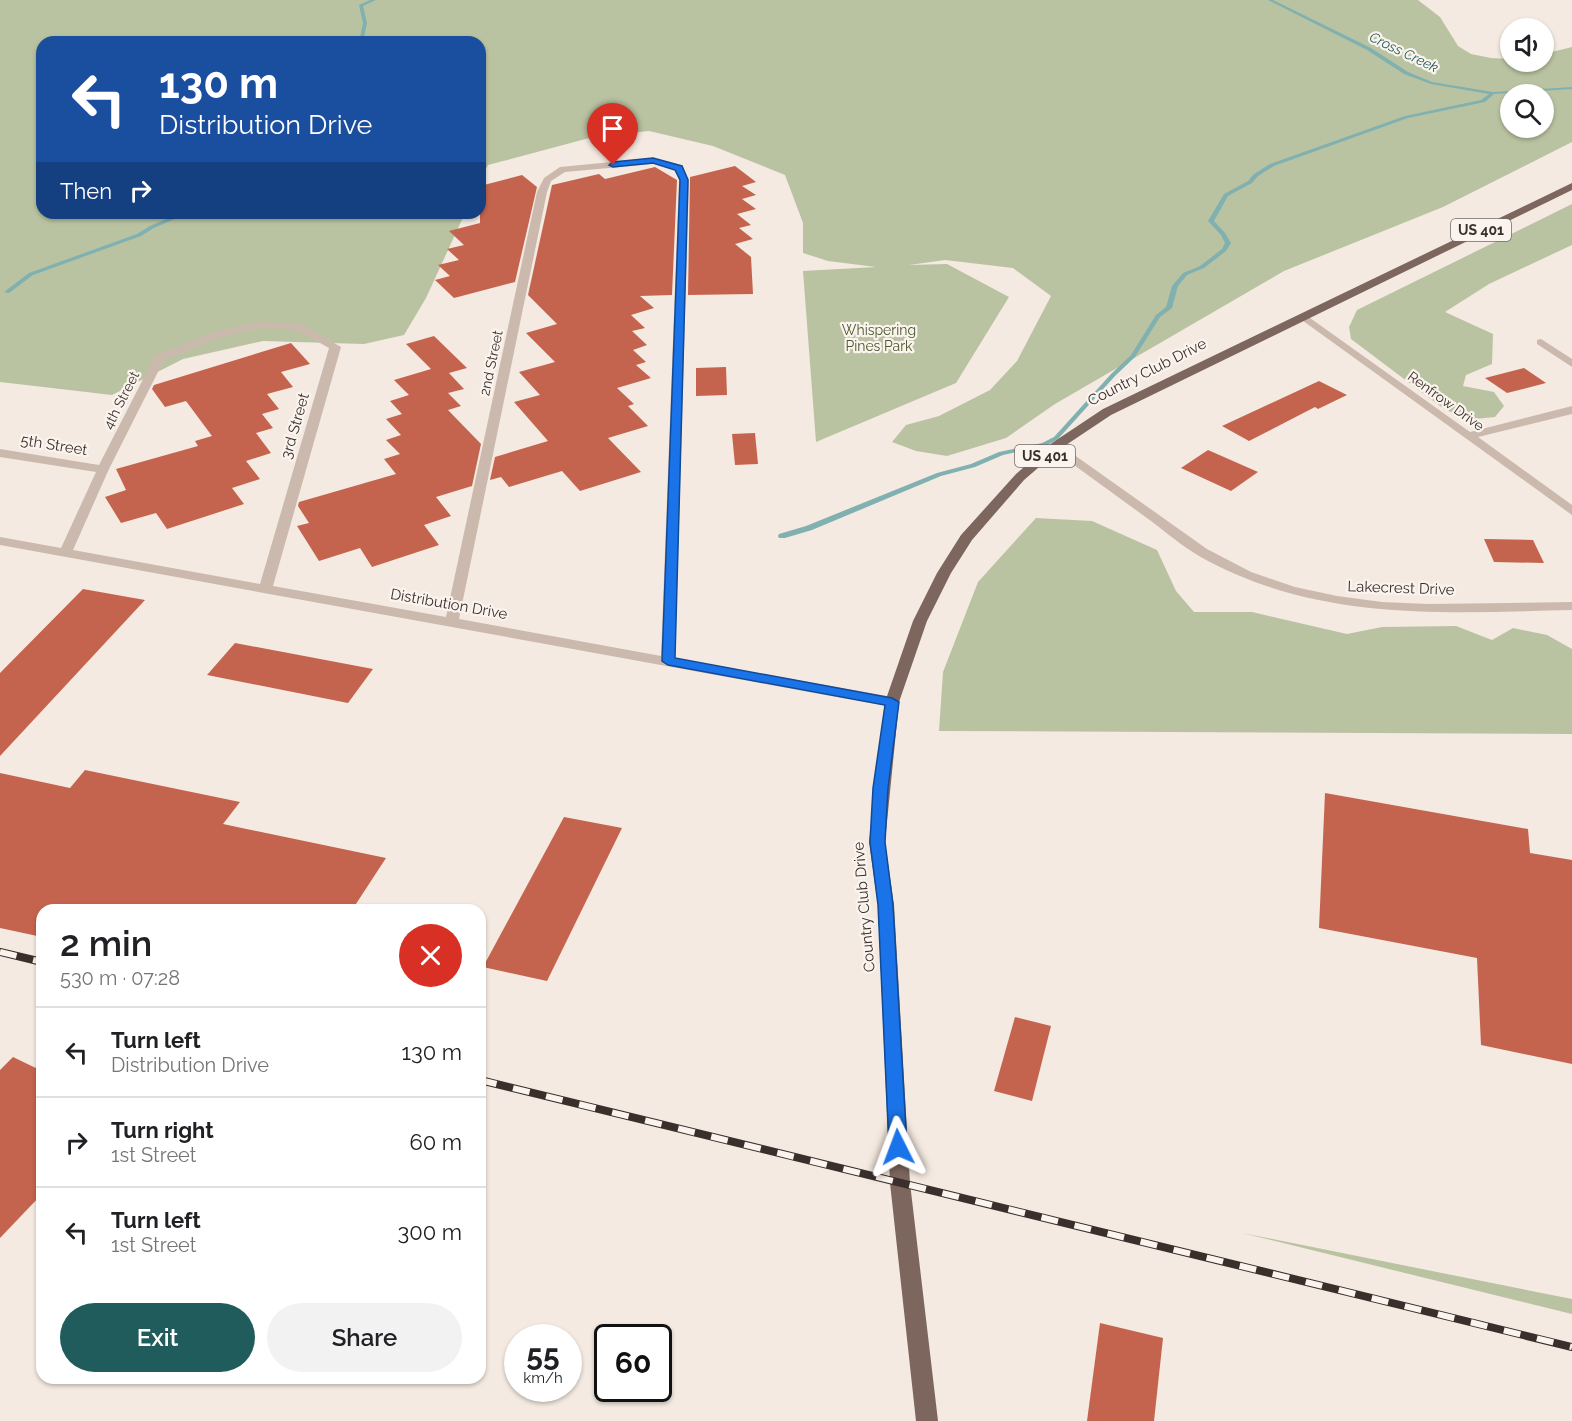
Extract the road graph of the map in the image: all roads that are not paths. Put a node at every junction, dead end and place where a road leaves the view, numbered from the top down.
1 (1572, 186) edge
2 (1303, 316) junction
3 (261, 326) joint
4 (1541, 342) dead end
5 (1572, 364) edge
6 (1572, 410) edge
7 (1468, 436) junction
8 (1056, 446) junction
9 (0, 453) edge
10 (103, 469) junction
11 (1572, 511) edge
12 (0, 541) edge
13 (65, 553) junction
14 (265, 590) junction
15 (1572, 606) edge
16 (452, 621) junction
17 (668, 661) junction
18 (892, 702) junction
19 (927, 1421) edge

1 - 2 main road, Country Club Drive / US 401
2 - 7 street, Renfrow Drive
2 - 8 main road, Country Club Drive / US 401
3 - 10 street, 4th Street
3 - 14 street, 3rd Street
4 - 5 street
6 - 7 street
7 - 11 street, Renfrow Drive
8 - 15 street, Lakecrest Drive
8 - 18 main road, Country Club Drive / US 401
9 - 10 street, 5th Street
10 - 13 street, 4th Street
12 - 13 street, Distribution Drive
13 - 14 street, Distribution Drive
14 - 16 street, Distribution Drive
16 - 17 street, Distribution Drive
16 - 17 street, 2nd Street
17 - 18 street, Distribution Drive
18 - 19 main road, Country Club Drive / US 401

